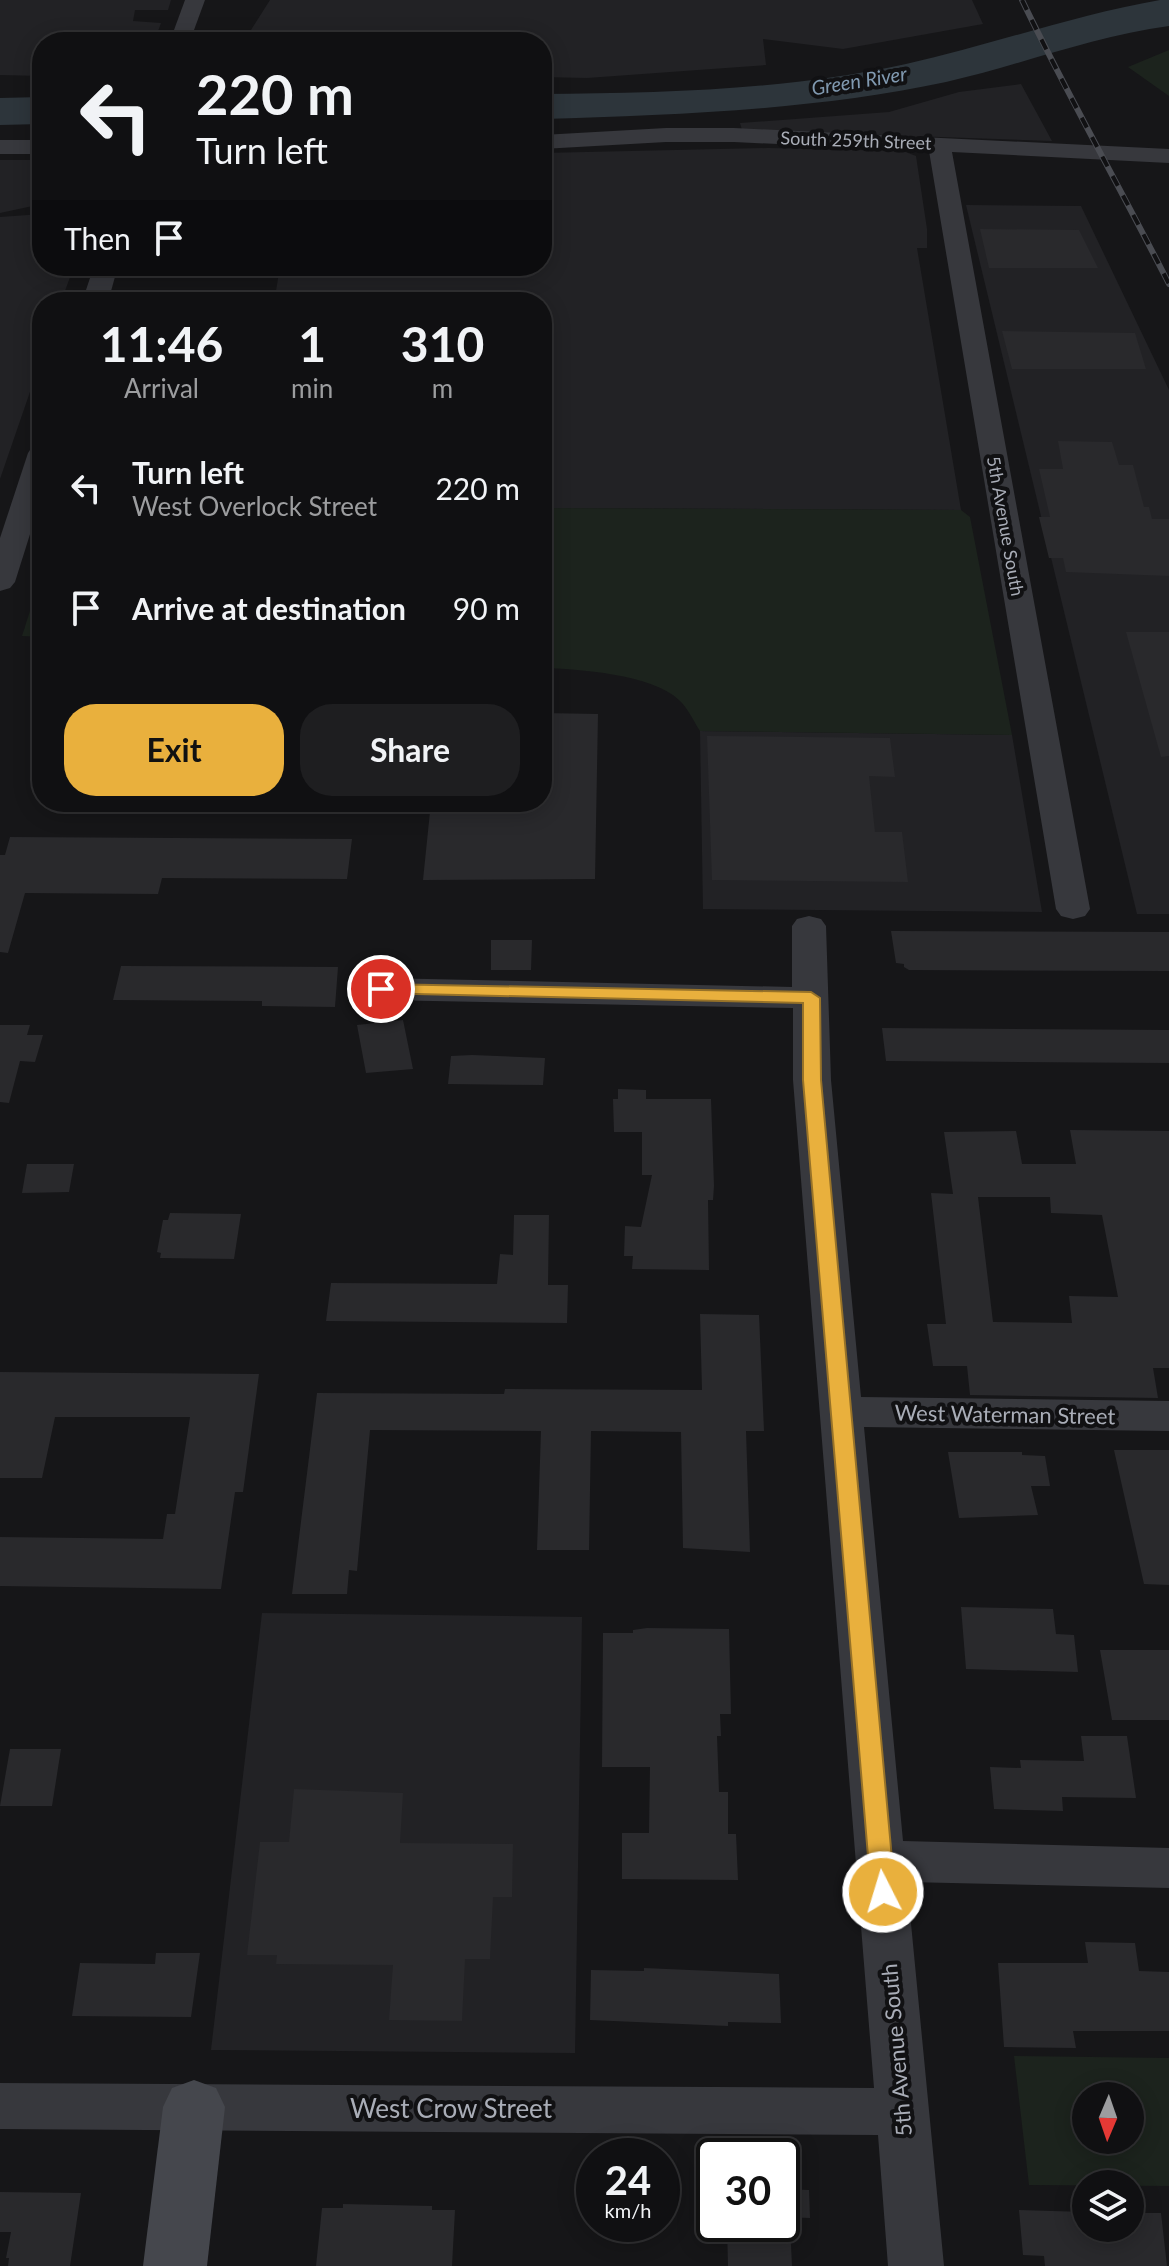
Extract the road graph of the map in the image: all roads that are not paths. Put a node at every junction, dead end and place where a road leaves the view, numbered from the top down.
1 (195, 0) edge
2 (184, 30) dead end
3 (552, 141) edge
4 (939, 144) junction
5 (0, 147) edge
6 (32, 147) edge
7 (1169, 156) edge
8 (32, 484) edge
9 (0, 582) edge
10 (1073, 909) dead end
11 (809, 926) dead end
12 (381, 989) dead end
13 (811, 998) junction
14 (841, 1412) junction
15 (1169, 1416) edge
16 (881, 1861) junction
17 (1169, 1868) edge
18 (0, 2106) edge
19 (194, 2107) junction
20 (901, 2112) junction
21 (175, 2266) edge
22 (916, 2266) edge

1 - 2 street
3 - 4 street, South 259th Street
4 - 7 street, South 259th Street
4 - 10 street, 5th Avenue South
5 - 6 street
8 - 9 street
11 - 13 street, 5th Avenue South
12 - 13 street
13 - 14 street, 5th Avenue South
14 - 15 street, West Waterman Street
14 - 16 street, 5th Avenue South
16 - 17 street
16 - 20 street, 5th Avenue South
18 - 19 street, West Crow Street
19 - 20 street, West Crow Street
19 - 21 street
20 - 22 street, 5th Avenue South

